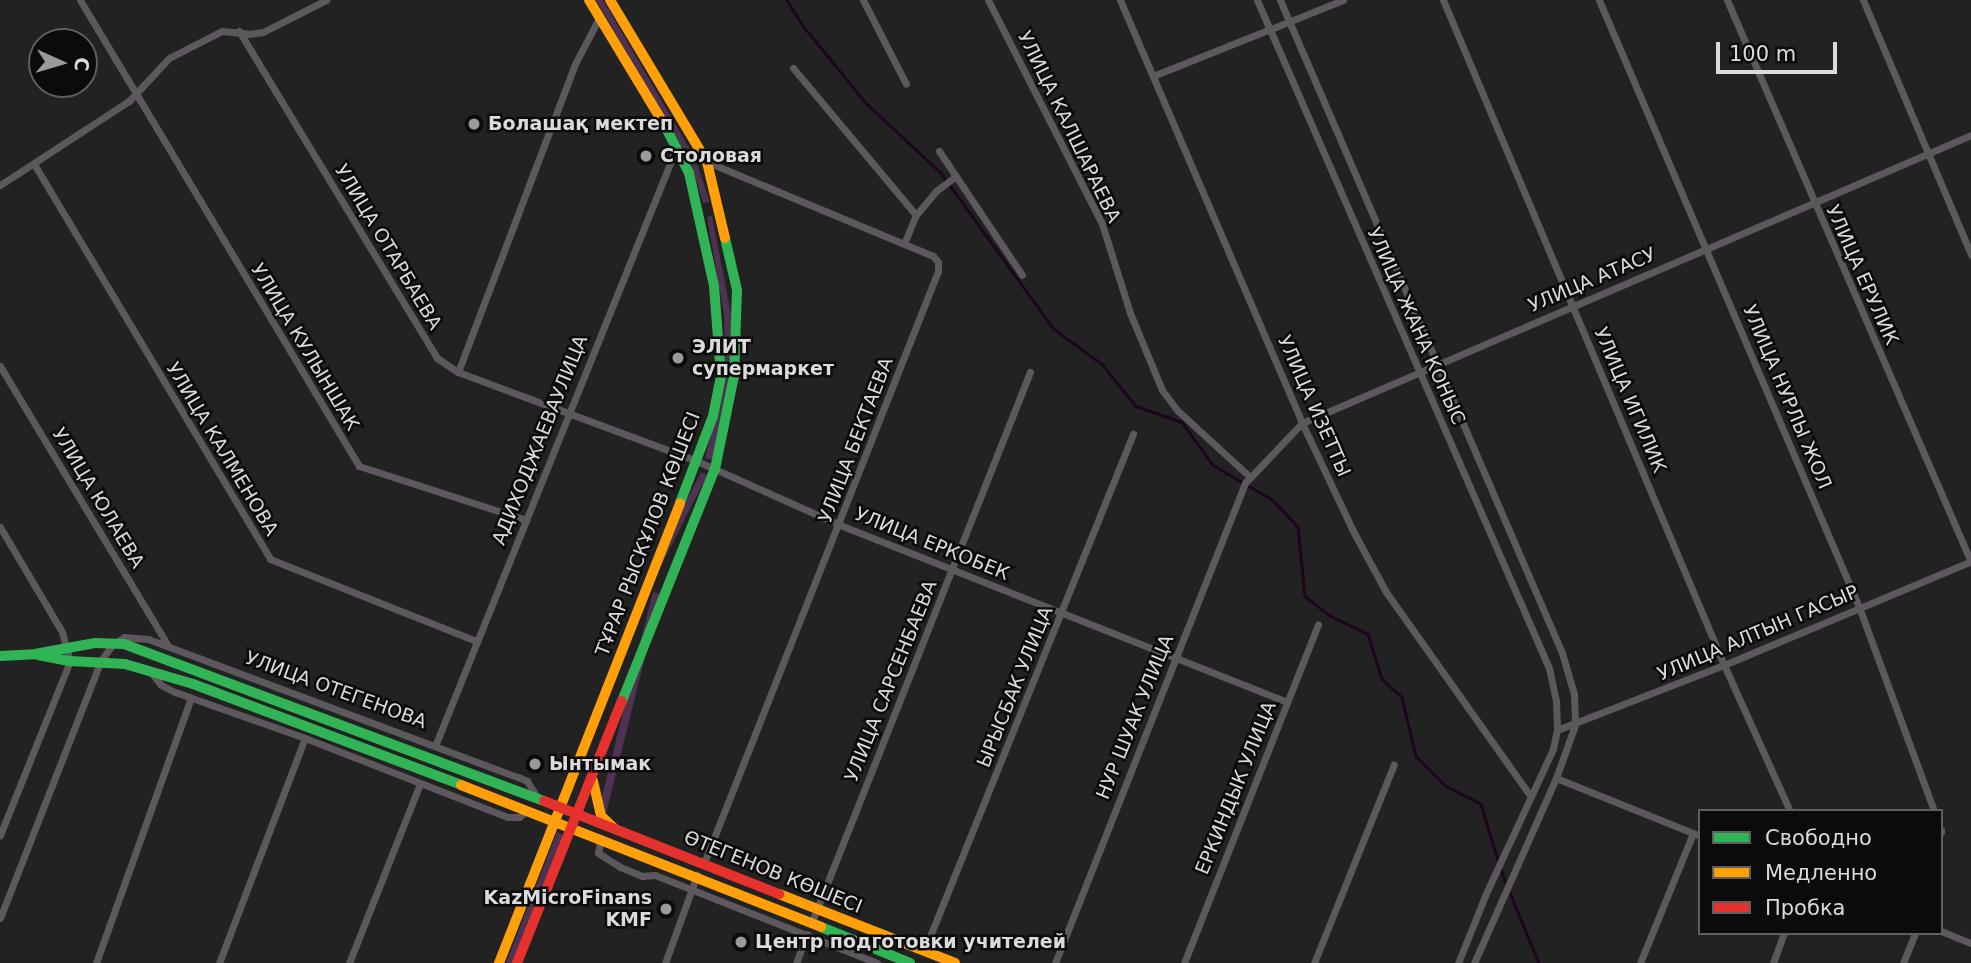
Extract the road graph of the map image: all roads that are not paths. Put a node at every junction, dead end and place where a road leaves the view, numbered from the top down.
1 (80, 0) edge
2 (326, 0) edge
3 (589, 0) edge
4 (610, 0) edge
5 (863, 0) edge
6 (988, 0) edge
7 (1120, 0) edge
8 (1257, 0) edge
9 (1280, 0) edge
10 (1343, 0) edge
11 (1443, 0) edge
12 (1599, 0) edge
13 (1727, 0) edge
14 (1863, 0) edge
15 (599, 18) junction
16 (1289, 21) junction
17 (1269, 29) junction
18 (239, 31) junction
19 (793, 68) dead end
20 (1153, 76) junction
21 (906, 84) dead end
22 (135, 93) junction
23 (1971, 135) edge
24 (677, 146) junction
25 (939, 151) dead end
26 (1928, 153) junction
27 (707, 162) junction
28 (34, 164) junction
29 (956, 176) junction
30 (0, 185) edge
31 (1812, 201) junction
32 (717, 206) junction
33 (698, 210) junction
34 (916, 215) junction
35 (904, 244) junction
36 (1707, 249) junction
37 (1971, 255) edge
38 (1022, 275) dead end
39 (1573, 305) junction
40 (1438, 363) junction
41 (0, 366) edge
42 (458, 372) junction
43 (1030, 372) dead end
44 (1419, 372) junction
45 (568, 411) junction
46 (1303, 423) junction
47 (1133, 433) dead end
48 (697, 461) junction
49 (715, 469) junction
50 (1247, 480) junction
51 (526, 520) junction
52 (840, 524) junction
53 (0, 527) edge
54 (1971, 561) edge
55 (953, 569) junction
56 (650, 581) junction
57 (668, 587) junction
58 (1860, 607) junction
59 (1063, 612) junction
60 (1318, 625) dead end
61 (476, 641) junction
62 (113, 644) junction
63 (68, 646) junction
64 (168, 646) junction
65 (1562, 653) junction
66 (35, 654) junction
67 (0, 656) edge
68 (1176, 657) junction
69 (101, 660) junction
70 (70, 662) junction
71 (1547, 664) junction
72 (1724, 665) junction
73 (149, 670) junction
74 (191, 698) junction
75 (1287, 702) junction
76 (1575, 725) junction
77 (1557, 730) junction
78 (305, 738) junction
79 (435, 746) junction
80 (1394, 764) dead end
81 (593, 774) junction
82 (1556, 778) junction
83 (420, 784) junction
84 (1531, 797) junction
85 (538, 798) junction
86 (560, 807) junction
87 (1789, 809) edge
88 (1933, 809) edge
89 (528, 810) junction
90 (577, 814) junction
91 (555, 821) junction
92 (572, 827) junction
93 (615, 829) junction
94 (1696, 834) edge
95 (0, 835) edge
96 (601, 838) junction
97 (704, 863) junction
98 (697, 875) junction
99 (693, 891) junction
100 (817, 908) junction
101 (0, 918) edge
102 (809, 929) junction
103 (1943, 932) edge
104 (1783, 935) edge
105 (1913, 935) edge
106 (1971, 943) edge
107 (924, 951) junction
108 (948, 962) edge
109 (96, 963) edge
110 (219, 963) edge
111 (349, 963) edge
112 (499, 963) edge
113 (516, 963) edge
114 (665, 963) edge
115 (796, 963) edge
116 (877, 963) edge
117 (910, 963) edge
118 (1055, 963) edge
119 (1184, 963) edge
120 (1314, 963) edge
121 (1458, 963) edge
122 (1474, 963) edge
123 (1640, 963) edge
124 (1773, 963) edge
125 (1903, 963) edge

1 - 22 street, УЛИЦА КУЛЫНШАК
2 - 18 street
3 - 15 main road, ТҰРАР РЫСКҰЛОВ КӨШЕСІ
4 - 27 main road, ТҰРАР РЫСКҰЛОВ КӨШЕСІ
5 - 21 street
6 - 50 street, УЛИЦА КАЛШАРАЕВА
7 - 20 street, УЛИЦА ИЗЕТТЫ
8 - 17 street, УЛИЦА ЖАНА КОНЫС
9 - 16 street, УЛИЦА ЖАНА КОНЫС
10 - 16 street
11 - 39 street, УЛИЦА ИГИЛИК
12 - 36 street, УЛИЦА НУРЛЫ ЖОЛ
13 - 31 street, УЛИЦА ЕРУЛИК
14 - 26 street
15 - 24 main road, ТҰРАР РЫСКҰЛОВ КӨШЕСІ
15 - 42 street
16 - 17 street
16 - 40 street, УЛИЦА ЖАНА КОНЫС
17 - 20 street
17 - 44 street, УЛИЦА ЖАНА КОНЫС
18 - 22 street
18 - 42 street, УЛИЦА ОТАРБАЕВА
19 - 34 street
20 - 46 street, УЛИЦА ИЗЕТТЫ
22 - 28 street
22 - 51 street, УЛИЦА КУЛЫНШАК
23 - 26 street, УЛИЦА АТАСУ
24 - 33 main road, ТҰРАР РЫСКҰЛОВ КӨШЕСІ
24 - 45 street, АДИХОДЖАЕВАУЛИЦА
25 - 29 street
26 - 31 street, УЛИЦА АТАСУ
26 - 37 street
27 - 32 main road, ТҰРАР РЫСКҰЛОВ КӨШЕСІ
27 - 35 street, УЛИЦА БЕКТАЕВА
28 - 30 street
28 - 61 street, УЛИЦА КАЛМЕНОВА
29 - 34 street
29 - 38 street
31 - 36 street, УЛИЦА АТАСУ
31 - 54 street, УЛИЦА ЕРУЛИК
32 - 33 main road
32 - 49 main road, ТҰРАР РЫСКҰЛОВ КӨШЕСІ
33 - 48 main road, ТҰРАР РЫСКҰЛОВ КӨШЕСІ
34 - 35 street
35 - 52 street, УЛИЦА БЕКТАЕВА
36 - 39 street, УЛИЦА АТАСУ
36 - 58 street, УЛИЦА НУРЛЫ ЖОЛ
39 - 40 street, УЛИЦА АТАСУ
39 - 72 street, УЛИЦА ИГИЛИК
40 - 44 street, УЛИЦА АТАСУ
40 - 65 street, УЛИЦА ЖАНА КОНЫС
41 - 64 street, УЛИЦА ЮЛАЕВА
42 - 45 street, УЛИЦА ОТАРБАЕВА
43 - 55 street, УЛИЦА САРСЕНБАЕВА
44 - 46 street, УЛИЦА АТАСУ
44 - 71 street, УЛИЦА ЖАНА КОНЫС
45 - 48 street, УЛИЦА ЕРКОБЕК
45 - 51 street, АДИХОДЖАЕВАУЛИЦА
46 - 50 street, УЛИЦА АТАСУ
46 - 84 street, УЛИЦА ИЗЕТТЫ
47 - 59 street, ЫРЫСБАК УЛИЦА
48 - 49 street, УЛИЦА ЕРКОБЕК
48 - 56 main road, ТҰРАР РЫСКҰЛОВ КӨШЕСІ
49 - 52 street, УЛИЦА ЕРКОБЕК
49 - 57 main road, ТҰРАР РЫСКҰЛОВ КӨШЕСІ
50 - 68 street, НУР ШУАК УЛИЦА
51 - 61 street, АДИХОДЖАЕВАУЛИЦА
52 - 55 street, УЛИЦА ЕРКОБЕК
52 - 97 street, УЛИЦА БЕКТАЕВА
53 - 63 street
54 - 58 street, УЛИЦА АЛТЫН ГАСЫР
55 - 59 street, УЛИЦА ЕРКОБЕК
55 - 100 street, УЛИЦА САРСЕНБАЕВА
56 - 57 main road
56 - 86 main road, ТҰРАР РЫСКҰЛОВ КӨШЕСІ
57 - 81 main road, ТҰРАР РЫСКҰЛОВ КӨШЕСІ
58 - 72 street, УЛИЦА АЛТЫН ГАСЫР
58 - 88 street, УЛИЦА НУРЛЫ ЖОЛ
59 - 68 street, УЛИЦА ЕРКОБЕК
59 - 107 street, ЫРЫСБАК УЛИЦА
60 - 75 street, ЕРКИНДЫК УЛИЦА
61 - 79 street, АДИХОДЖАЕВАУЛИЦА
62 - 63 main road, УЛИЦА ОТЕГЕНОВА
62 - 64 street, УЛИЦА ОТЕГЕНОВА
62 - 69 street
62 - 85 main road, УЛИЦА ОТЕГЕНОВА
63 - 66 main road, УЛИЦА ОТЕГЕНОВА
63 - 70 street
64 - 79 street, УЛИЦА ОТЕГЕНОВА
65 - 71 street
65 - 76 street, УЛИЦА ЖАНА КОНЫС
66 - 67 main road, УЛИЦА ОТЕГЕНОВА
66 - 70 main road, УЛИЦА ОТЕГЕНОВА
68 - 75 street, УЛИЦА ЕРКОБЕК
68 - 118 street, НУР ШУАК УЛИЦА
69 - 70 main road, УЛИЦА ОТЕГЕНОВА
69 - 73 main road, УЛИЦА ОТЕГЕНОВА
69 - 101 street
70 - 95 street
71 - 77 street, УЛИЦА ЖАНА КОНЫС
72 - 76 street, УЛИЦА АЛТЫН ГАСЫР
72 - 87 street, УЛИЦА ИГИЛИК
73 - 74 street, УЛИЦА ОТЕГЕНОВА
73 - 89 main road, УЛИЦА ОТЕГЕНОВА
74 - 78 street, УЛИЦА ОТЕГЕНОВА
74 - 109 street
75 - 119 street, ЕРКИНДЫК УЛИЦА
76 - 77 street, УЛИЦА АЛТЫН ГАСЫР
76 - 82 street, УЛИЦА ЖАНА КОНЫС
77 - 84 street, УЛИЦА ЖАНА КОНЫС
78 - 83 street, УЛИЦА ОТЕГЕНОВА
78 - 110 street
79 - 85 street, УЛИЦА ОТЕГЕНОВА
80 - 120 street
81 - 90 main road, ТҰРАР РЫСКҰЛОВ КӨШЕСІ
81 - 93 main road
82 - 94 street
82 - 122 street, УЛИЦА ЖАНА КОНЫС
83 - 89 street, УЛИЦА ОТЕГЕНОВА
83 - 111 street
84 - 121 street, УЛИЦА ЖАНА КОНЫС
85 - 86 main road, УЛИЦА ОТЕГЕНОВА
86 - 90 main road, УЛИЦА ОТЕГЕНОВА
86 - 91 main road, ТҰРАР РЫСКҰЛОВ КӨШЕСІ
89 - 91 main road, УЛИЦА ОТЕГЕНОВА
90 - 92 main road, ТҰРАР РЫСКҰЛОВ КӨШЕСІ
90 - 93 main road, ӨТЕГЕНОВ КӨШЕСІ
91 - 92 main road, УЛИЦА ОТЕГЕНОВА
91 - 112 main road, ТҰРАР РЫСКҰЛОВ КӨШЕСІ
92 - 96 main road, ӨТЕГЕНОВ КӨШЕСІ
92 - 113 main road, ТҰРАР РЫСКҰЛОВ КӨШЕСІ
93 - 97 main road, ӨТЕГЕНОВ КӨШЕСІ
94 - 123 street
96 - 98 main road, ӨТЕГЕНОВ КӨШЕСІ
96 - 99 street
97 - 100 main road, ӨТЕГЕНОВ КӨШЕСІ
98 - 99 street
98 - 102 main road, ӨТЕГЕНОВ КӨШЕСІ
99 - 102 street
99 - 114 street
100 - 102 street, УЛИЦА САРСЕНБАЕВА
100 - 107 main road, ӨТЕГЕНОВ КӨШЕСІ
102 - 115 street, УЛИЦА САРСЕНБАЕВА
102 - 116 street
102 - 117 main road, ӨТЕГЕНОВ КӨШЕСІ
103 - 106 street
104 - 124 street
105 - 125 street
107 - 108 main road, ӨТЕГЕНОВ КӨШЕСІ

